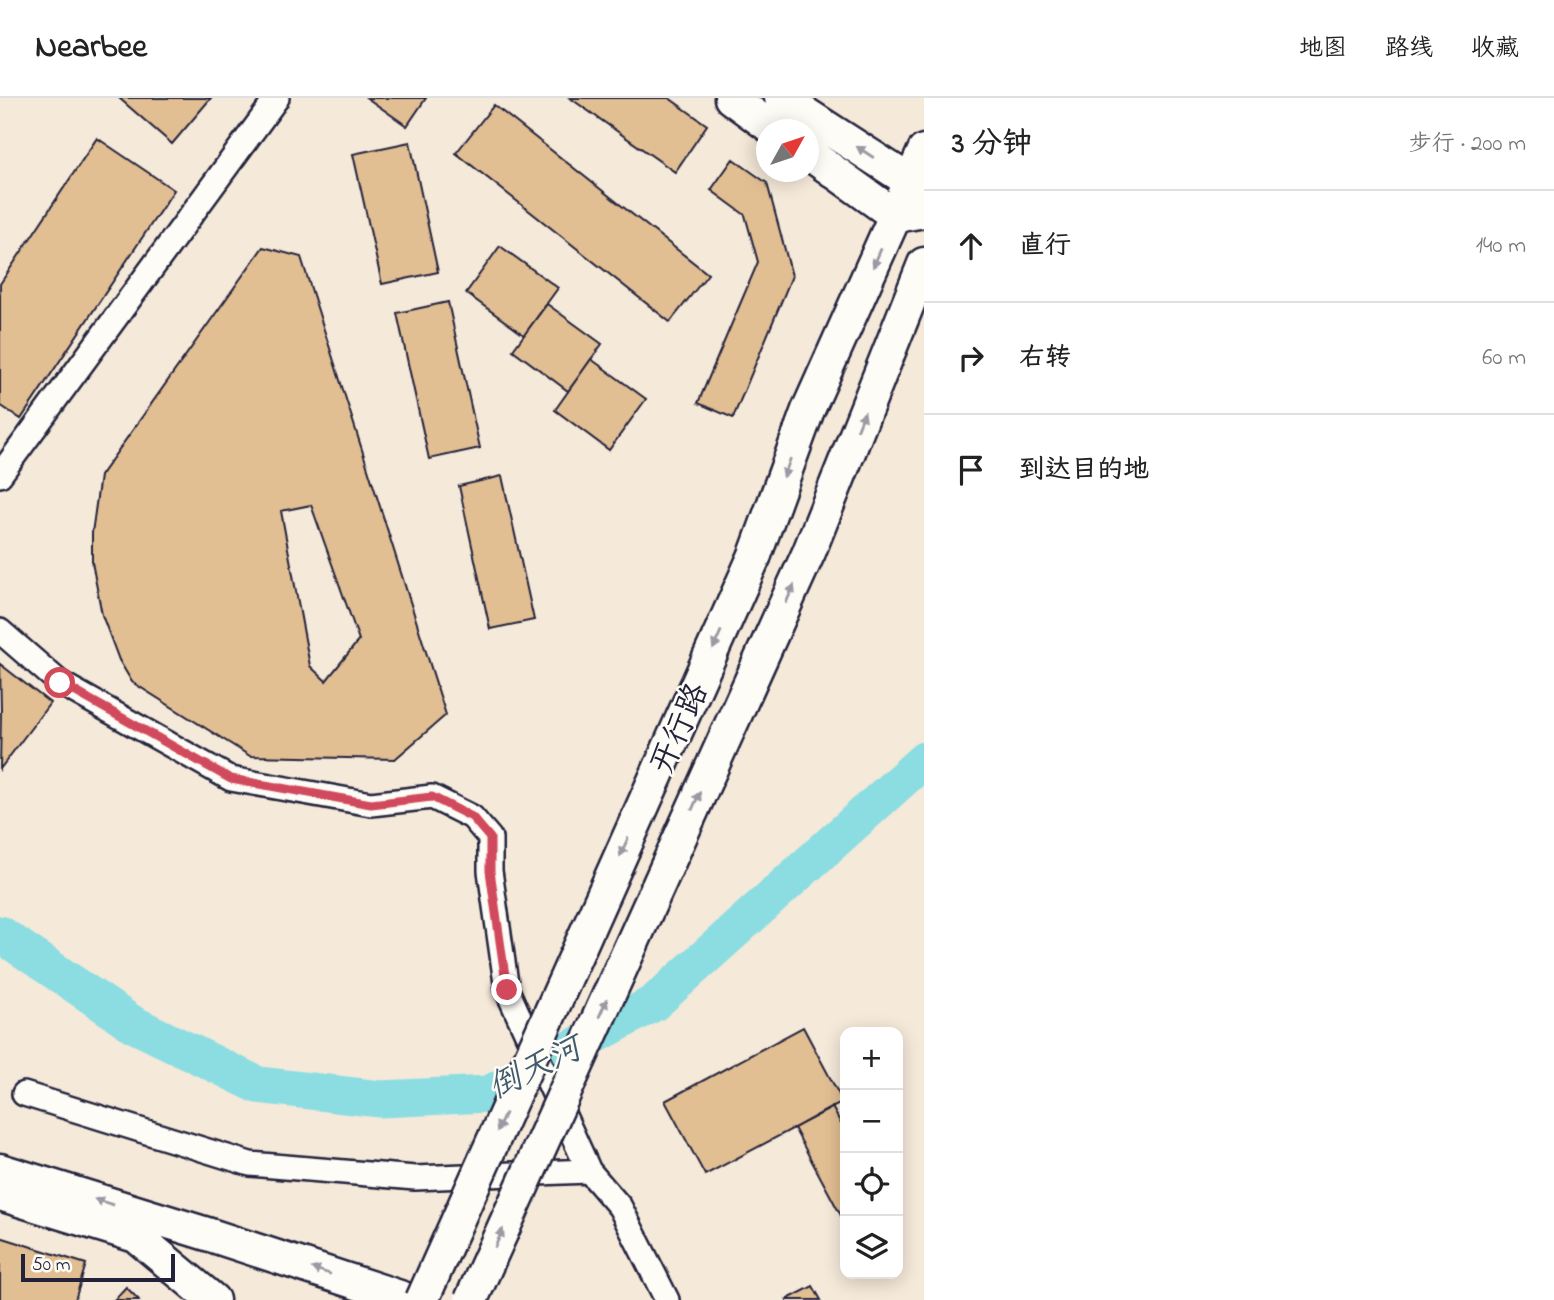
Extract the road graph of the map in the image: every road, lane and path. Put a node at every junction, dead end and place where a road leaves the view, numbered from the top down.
1 (276, 98) edge
2 (731, 98) edge
3 (781, 98) edge
4 (760, 119) edge
5 (924, 151) edge
6 (819, 160) edge
7 (918, 181) edge
8 (910, 214) edge
9 (924, 264) edge
10 (0, 475) edge
11 (0, 631) edge
12 (24, 1094) dead end
13 (0, 1170) edge
14 (589, 1171) junction
15 (0, 1194) edge
16 (213, 1300) edge
17 (409, 1300) edge
18 (422, 1300) edge
19 (471, 1300) edge
20 (667, 1300) edge

1 - 10 street
2 - 4 main road
7 -> 3 main road
5 - 7 main road, 开行路
6 - 8 main road
7 - 8 main road, 开行路
8 -> 18 main road, 开行路, bridge
19 -> 9 main road, 开行路, bridge
11 - 14 street, bridge
12 - 14 street
17 -> 13 main road
14 - 20 street
15 - 16 main road

